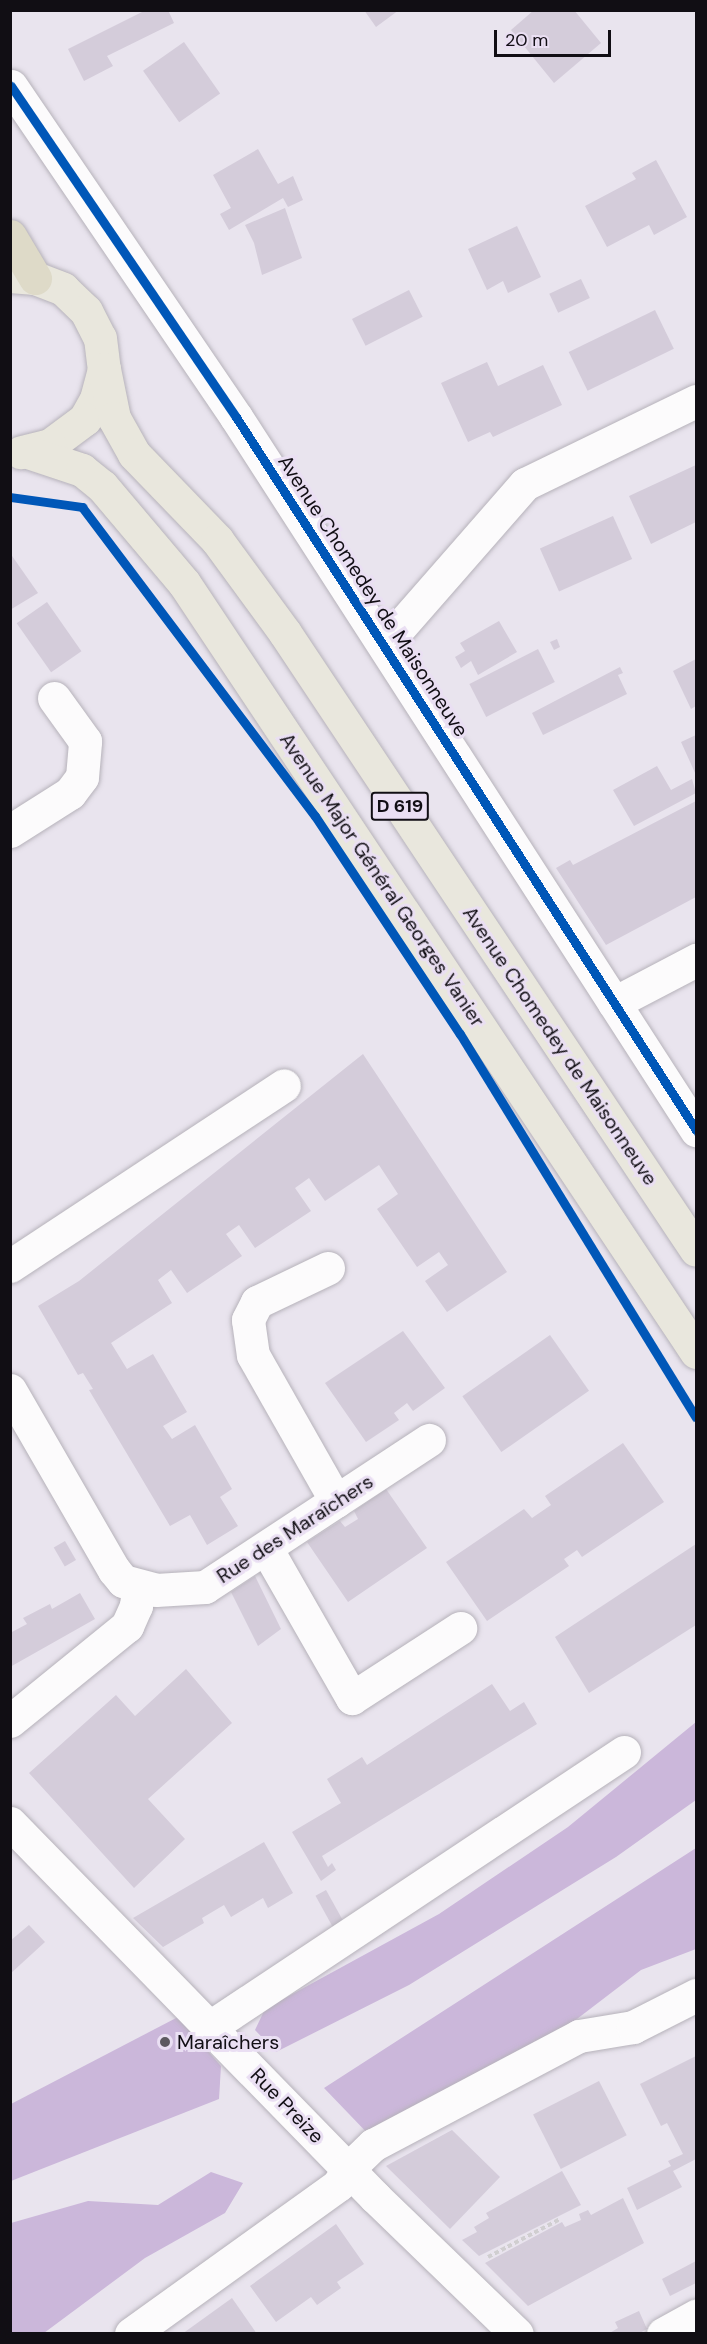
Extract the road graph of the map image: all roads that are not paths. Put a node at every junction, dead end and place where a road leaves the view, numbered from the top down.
1 (11, 86) edge
2 (10, 236) edge
3 (22, 277) edge
4 (104, 369) junction
5 (696, 401) edge
6 (19, 452) edge
7 (384, 645) junction
8 (54, 698) dead end
9 (10, 831) edge
10 (696, 960) edge
11 (614, 1003) junction
12 (284, 1085) dead end
13 (696, 1130) edge
14 (696, 1250) edge
15 (10, 1266) edge
16 (328, 1268) dead end
17 (696, 1352) edge
18 (10, 1390) edge
19 (429, 1440) dead end
20 (336, 1501) junction
21 (266, 1548) junction
22 (138, 1586) junction
23 (460, 1628) dead end
24 (10, 1721) edge
25 (624, 1752) dead end
26 (10, 1823) edge
27 (696, 1995) edge
28 (210, 2027) junction
29 (348, 2169) junction
30 (696, 2316) edge
31 (131, 2334) edge
32 (517, 2334) edge
33 (663, 2334) edge

1 - 7 street, Avenue Chomedey de Maisonneuve
2 - 3 highway
3 - 4 main road, Avenue Chomedey de Maisonneuve
4 - 6 main road
4 - 14 main road, Avenue Chomedey de Maisonneuve / D 619
5 - 7 street
6 - 17 main road, Avenue Major Général Georges Vanier / D 619
7 - 11 street, Avenue Chomedey de Maisonneuve
8 - 9 street
10 - 11 street
11 - 13 street, Avenue Chomedey de Maisonneuve
12 - 15 street
16 - 20 street
18 - 22 street, Rue des Maraîchers
19 - 20 street, Rue des Maraîchers
20 - 21 street, Rue des Maraîchers
21 - 22 street, Rue des Maraîchers
21 - 23 street
22 - 24 street
25 - 28 street
26 - 28 street, Rue Preize
27 - 29 street
28 - 29 street, Rue Preize
29 - 31 street
29 - 32 street, Rue Preize
30 - 33 street

